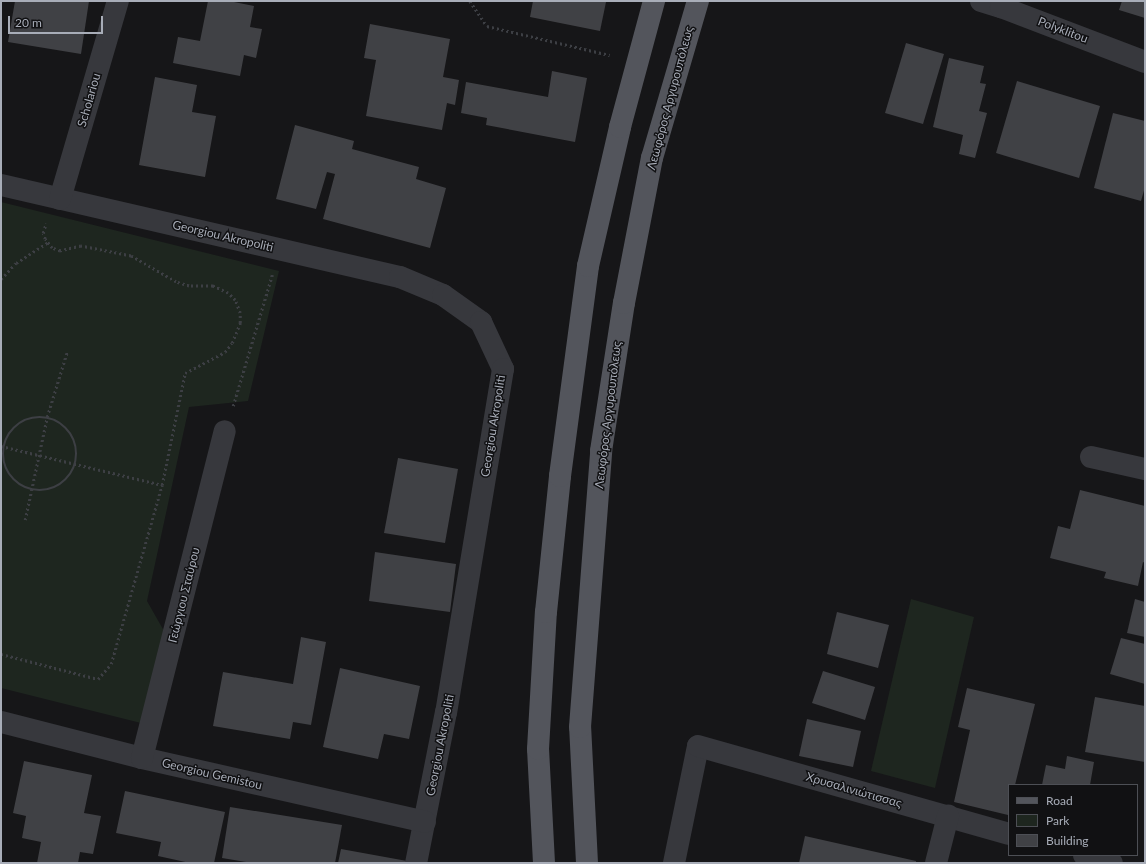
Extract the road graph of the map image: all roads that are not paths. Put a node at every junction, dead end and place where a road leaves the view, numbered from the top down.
1 (118, 1) edge
2 (654, 1) edge
3 (698, 1) edge
4 (980, 1) edge
5 (1145, 62) edge
6 (1, 185) edge
7 (54, 208) junction
8 (225, 431) road end
9 (1091, 457) dead end
10 (1145, 469) edge
11 (1, 722) edge
12 (142, 758) junction
13 (948, 816) junction
14 (425, 822) junction
15 (1008, 834) edge
16 (1088, 856) edge
17 (416, 863) edge
18 (544, 863) edge
19 (587, 863) edge
20 (674, 863) edge
21 (936, 863) edge
22 (1112, 863) edge

1 - 7 street, Scholariou
2 - 18 main road
3 - 19 main road, Λεωφόρος Αργυρουπόλεως
4 - 5 street, Polyklitou
6 - 7 street, Georgiou Akropoliti
7 - 14 street, Georgiou Akropoliti
8 - 12 street, Γεώργιου Σταύρου
9 - 10 street
11 - 12 street, Georgiou Gemistou
12 - 14 street, Georgiou Gemistou
13 - 15 street, Χρυσαλινιώτισσας
13 - 20 street, Χρυσαλινιώτισσας
13 - 21 street
14 - 17 street, Georgiou Akropoliti
16 - 22 street

